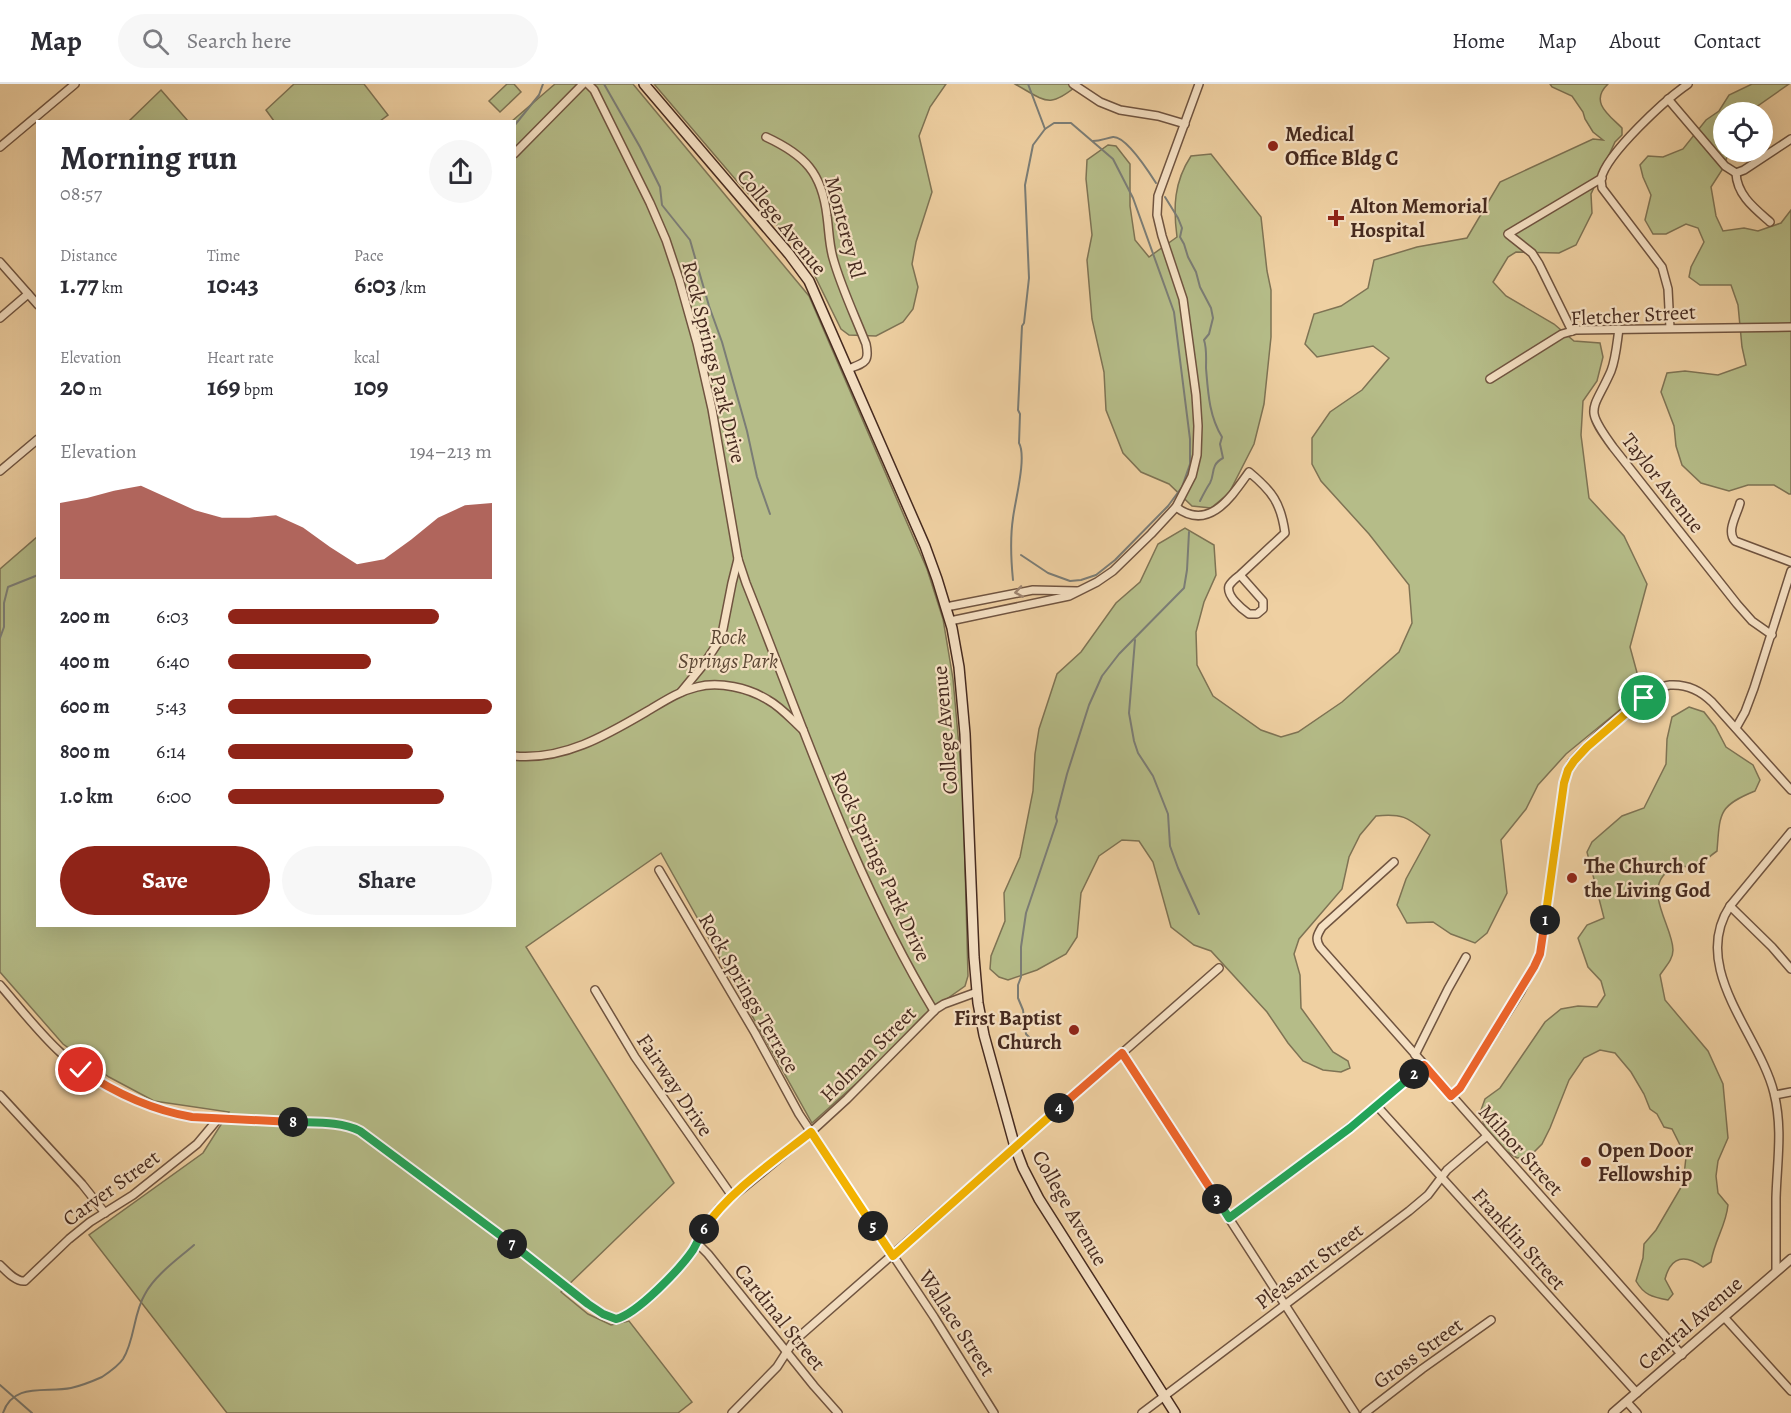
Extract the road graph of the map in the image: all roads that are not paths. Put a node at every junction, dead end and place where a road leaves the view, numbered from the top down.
1 (75, 84) edge
2 (583, 84) edge
3 (588, 84) edge
4 (644, 84) edge
5 (1073, 84) edge
6 (1198, 84) edge
7 (1688, 84) edge
8 (1668, 99) junction
9 (1185, 124) junction
10 (766, 137) dead end
11 (1791, 139) edge
12 (0, 147) edge
13 (516, 152) edge
14 (1736, 173) junction
15 (1602, 178) junction
16 (1770, 222) dead end
17 (0, 262) edge
18 (28, 294) junction
19 (36, 303) edge
20 (0, 318) edge
21 (1791, 327) edge
22 (1619, 328) junction
23 (1670, 328) junction
24 (1572, 331) junction
25 (848, 369) junction
26 (1490, 379) dead end
27 (36, 441) edge
28 (0, 471) edge
29 (1740, 503) dead end
30 (1176, 507) junction
31 (738, 559) junction
32 (1791, 562) edge
33 (1791, 571) edge
34 (1240, 575) junction
35 (1790, 581) edge
36 (1077, 591) junction
37 (946, 607) junction
38 (950, 621) junction
39 (1772, 635) junction
40 (681, 692) junction
41 (1736, 728) junction
42 (804, 731) junction
43 (516, 756) edge
44 (1791, 790) edge
45 (1791, 832) edge
46 (1394, 862) dead end
47 (659, 870) dead end
48 (1730, 906) junction
49 (1466, 957) dead end
50 (1219, 968) dead end
51 (1791, 969) edge
52 (0, 985) edge
53 (595, 990) dead end
54 (976, 992) junction
55 (934, 1011) junction
56 (1122, 1053) junction
57 (1414, 1055) junction
58 (1424, 1065) junction
59 (1791, 1092) edge
60 (0, 1095) edge
61 (1775, 1095) junction
62 (1451, 1096) junction
63 (1377, 1106) junction
64 (218, 1119) junction
65 (811, 1132) junction
66 (1487, 1137) junction
67 (1015, 1147) junction
68 (1442, 1177) junction
69 (732, 1196) junction
70 (105, 1213) junction
71 (1229, 1218) junction
72 (697, 1243) junction
73 (893, 1256) junction
74 (1791, 1259) edge
75 (0, 1265) edge
76 (1776, 1272) junction
77 (1284, 1306) junction
78 (1724, 1317) junction
79 (1491, 1320) dead end
80 (786, 1351) junction
81 (1682, 1355) junction
82 (1791, 1391) edge
83 (1637, 1393) junction
84 (1164, 1396) junction
85 (1627, 1402) junction
86 (732, 1413) edge
87 (838, 1413) edge
88 (994, 1413) edge
89 (1142, 1413) edge
90 (1175, 1413) edge
91 (1354, 1413) edge
92 (1365, 1413) edge
93 (1613, 1413) edge
94 (1637, 1413) edge

1 - 12 street
2 - 13 street
3 - 31 street, Rock Springs Park Drive
4 - 25 main road, College Avenue
5 - 9 street
6 - 9 street
7 - 8 street
8 - 14 street
8 - 15 street
9 - 30 street
10 - 25 street, Monterey Rl
11 - 14 street
14 - 16 street
15 - 23 street
15 - 24 street
17 - 18 street
18 - 19 street
18 - 20 street
21 - 23 street, Fletcher Street
22 - 23 street, Fletcher Street
22 - 24 street, Fletcher Street
22 - 39 street, Taylor Avenue
24 - 26 street, Fletcher Street
25 - 37 main road, College Avenue
27 - 28 street
29 - 32 street
30 - 34 street
30 - 36 street
31 - 40 street, Rock Springs Park Drive
31 - 42 street, Rock Springs Park Drive
33 - 35 street
34 - 34 street
35 - 39 street
36 -> 37 street
36 - 38 street
37 - 38 main road, College Avenue
38 - 54 main road, College Avenue
39 - 41 street
40 - 42 street, Rock Springs Park Drive
40 - 43 street, Rock Springs Park Drive
41 - 44 street
41 - 62 street
42 - 55 street, Rock Springs Park Drive
45 - 48 street
46 - 57 street, Milnor Street
47 - 65 street, Rock Springs Terrace
48 - 51 street
48 - 61 street
49 - 57 street
50 - 56 street
52 - 64 street
53 - 69 street, Fairway Drive
54 - 55 street, Holman Street
54 - 67 main road, College Avenue
55 - 65 street, Holman Street
56 - 67 street
56 - 71 street
57 - 58 street, Milnor Street
58 - 62 street, Milnor Street
58 - 63 street
59 - 61 street
60 - 70 street
61 - 76 street
62 - 66 street, Milnor Street
63 - 68 street, Franklin Street
63 - 71 street
64 - 70 street, Carver Street
64 - 72 street, Holman Street
65 - 69 street, Holman Street
65 - 73 street, Wallace Street
66 - 68 street, Pleasant Street
66 - 81 street, Milnor Street
67 - 73 street
67 - 84 main road, College Avenue
68 - 77 street, Pleasant Street
68 - 83 street, Franklin Street
69 - 72 street, Holman Street
70 - 75 street, Carver Street
71 - 77 street
72 - 80 street, Cardinal Street
73 - 80 street
73 - 88 street, Wallace Street
74 - 76 street, Central Avenue
76 - 78 street, Central Avenue
77 - 84 street, Pleasant Street
77 - 91 street
78 - 81 street, Central Avenue
78 - 82 street
79 - 92 street, Gross Street
80 - 86 street
80 - 87 street, Cardinal Street
81 - 83 street, Central Avenue
83 - 85 street, Central Avenue
84 - 89 street, Pleasant Street
84 - 90 main road, College Avenue
85 - 93 street, Central Avenue
85 - 94 street

